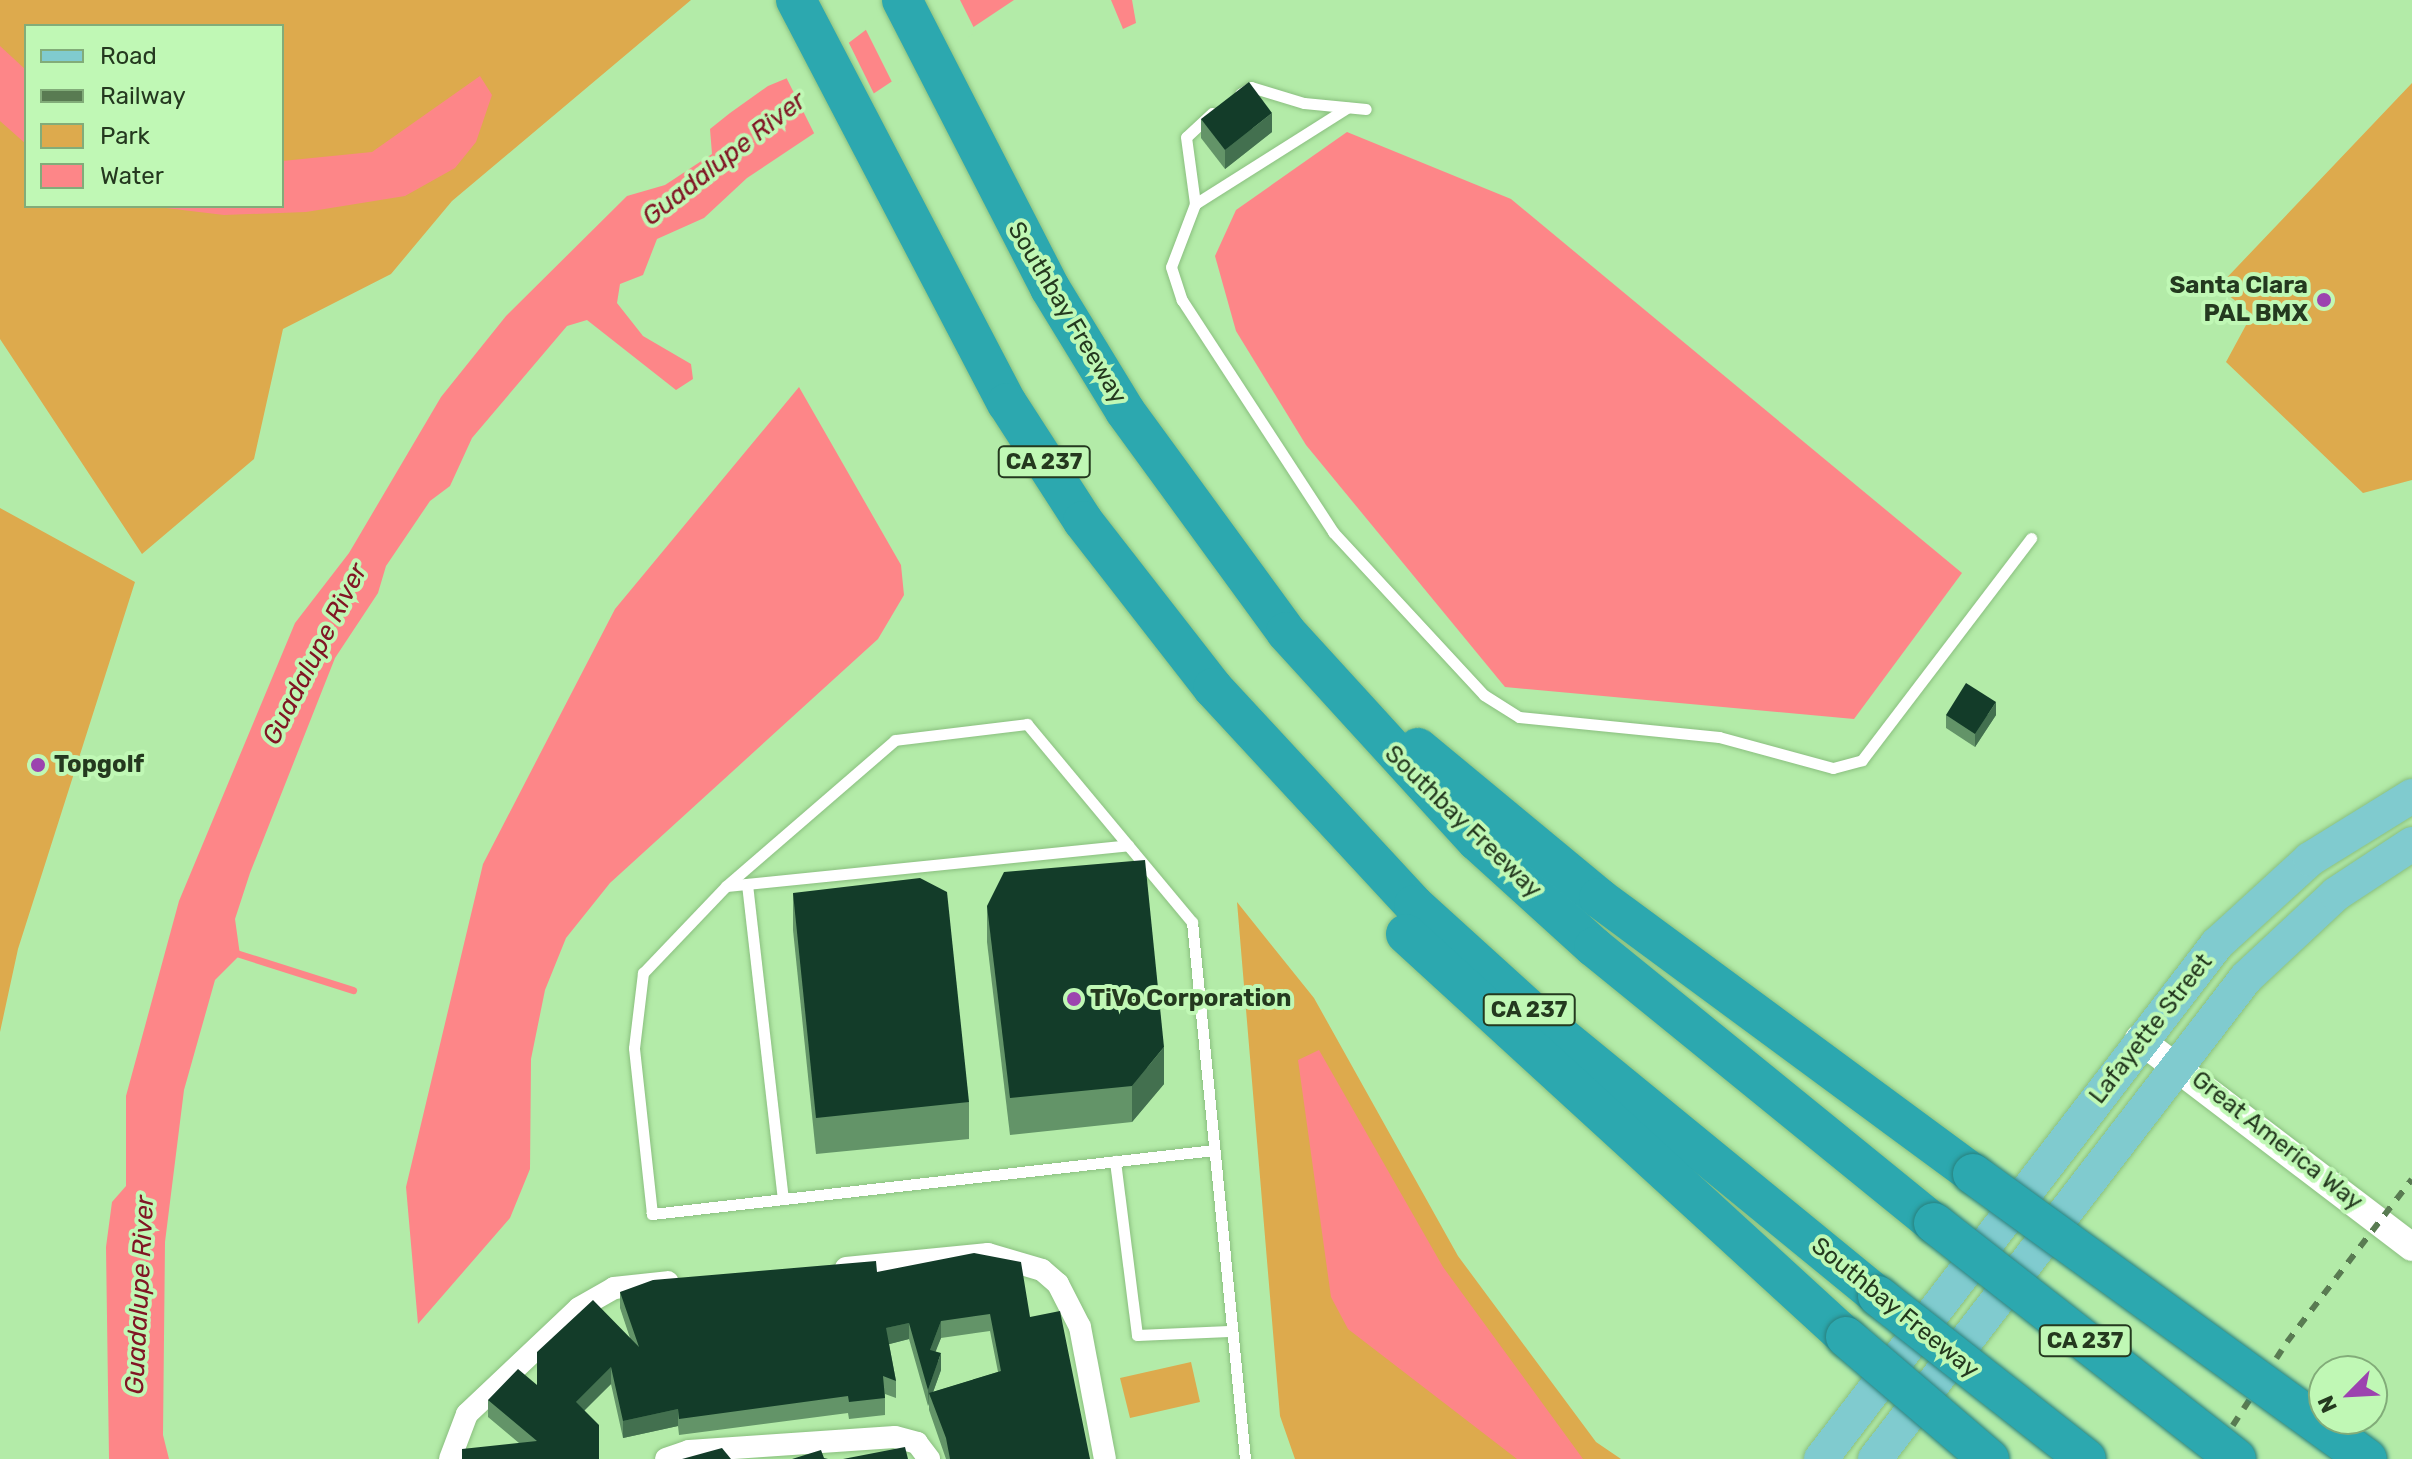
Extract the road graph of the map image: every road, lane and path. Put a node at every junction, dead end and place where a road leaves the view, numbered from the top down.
1 (796, 0) edge
2 (902, 0) edge
3 (1348, 108) junction
4 (1366, 109) dead end
5 (1195, 204) junction
6 (2031, 538) dead end
7 (1286, 632) junction
8 (1213, 688) junction
9 (2412, 796) edge
10 (2412, 844) edge
11 (1128, 845) junction
12 (747, 884) junction
13 (726, 886) junction
14 (2139, 1039) junction
15 (2179, 1063) junction
16 (1214, 1150) junction
17 (1115, 1161) junction
18 (783, 1199) junction
19 (2412, 1247) edge
20 (818, 1270) edge
21 (696, 1280) edge
22 (1229, 1331) junction
23 (743, 1454) edge
24 (450, 1459) edge
25 (666, 1459) edge
26 (929, 1459) edge
27 (1105, 1459) edge
28 (1245, 1459) edge
29 (1821, 1459) edge
30 (1875, 1459) edge
31 (1989, 1459) edge
32 (2086, 1459) edge
33 (2236, 1459) edge
34 (2367, 1459) edge

1 - 8 highway, Southbay Freeway / CA 237
2 - 7 highway, Southbay Freeway / CA 237
3 - 4 lane
3 - 5 lane
3 - 5 lane
5 - 6 lane
7 - 33 highway, Southbay Freeway / CA 237, bridge
7 - 34 highway, bridge
8 - 31 highway, bridge
8 - 32 highway, Southbay Freeway / CA 237, bridge
9 - 14 main road, Lafayette Street
10 - 15 main road, Lafayette Street
11 - 12 lane
11 - 13 lane
11 - 16 lane
12 - 13 lane
12 - 18 lane
13 - 18 lane
14 - 15 street, Great America Way
14 - 29 main road, Lafayette Street
15 - 19 street, Great America Way
15 - 30 main road, Lafayette Street
16 - 17 lane
16 - 22 lane
17 - 18 lane
17 - 22 lane
20 - 27 street
21 - 24 street
22 - 28 lane
23 - 25 street
23 - 26 street

